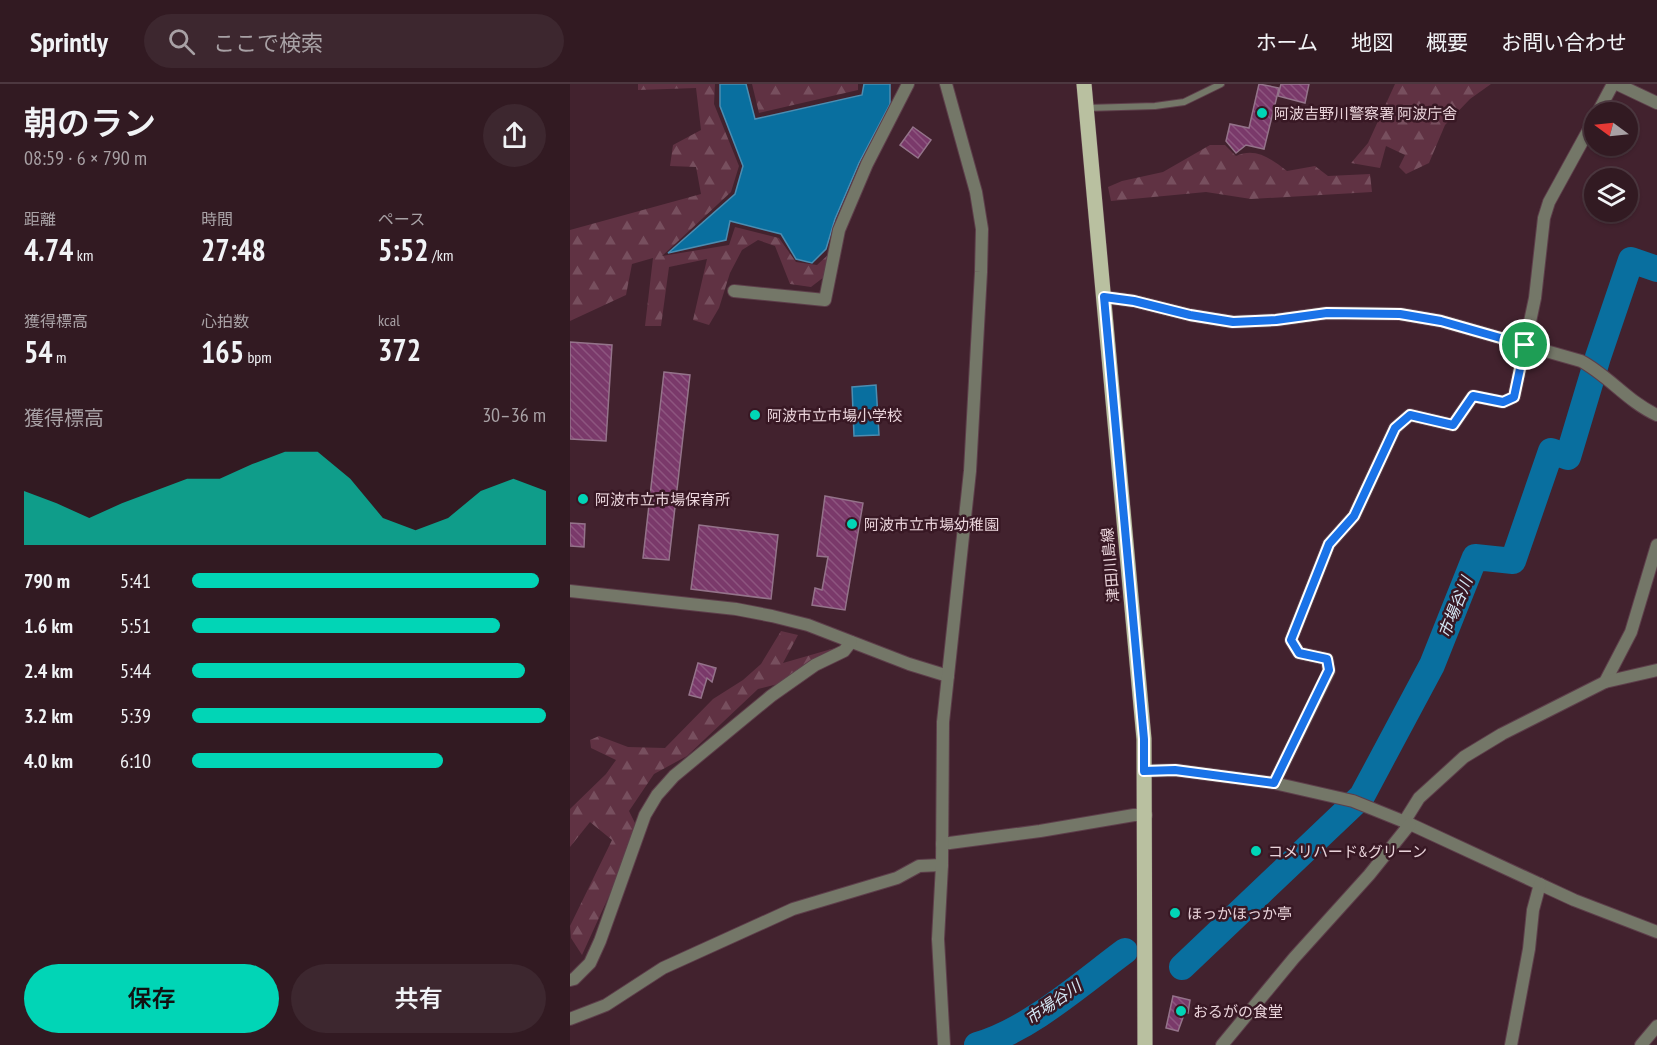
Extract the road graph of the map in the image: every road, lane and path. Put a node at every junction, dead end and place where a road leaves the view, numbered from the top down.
1 (908, 84) edge
2 (946, 84) edge
3 (1084, 84) edge
4 (1221, 84) edge
5 (1615, 84) edge
6 (1604, 102) edge
7 (1657, 103) edge
8 (1086, 108) junction
9 (1584, 138) edge
10 (734, 291) dead end
11 (1104, 297) junction
12 (1525, 345) junction
13 (1657, 415) edge
14 (1657, 545) edge
15 (570, 591) edge
16 (851, 642) junction
17 (1657, 670) edge
18 (948, 676) junction
19 (1605, 682) junction
20 (1144, 771) junction
21 (1274, 783) junction
22 (1146, 815) junction
23 (1407, 823) junction
24 (942, 844) junction
25 (942, 865) junction
26 (1540, 884) junction
27 (1657, 932) edge
28 (570, 980) edge
29 (570, 1019) edge
30 (1657, 1026) edge
31 (944, 1045) edge
32 (1145, 1045) edge
33 (1222, 1045) edge
34 (1511, 1045) edge
35 (1641, 1045) edge

1 - 10 street
2 - 18 street
3 - 8 main road, 津田川島線
4 - 8 lane
5 - 6 street
5 - 7 street
8 - 11 main road, 津田川島線
9 - 12 street
11 - 12 street
11 - 20 main road, 津田川島線
12 - 13 street
12 - 21 street
14 - 19 street
15 - 16 street
16 - 18 street
16 - 28 street
17 - 19 street
18 - 24 street
19 - 23 street
20 - 21 street
20 - 22 main road, 津田川島線
21 - 23 street
22 - 24 street
22 - 32 main road, 津田川島線
23 - 26 street
23 - 33 street
24 - 25 street
25 - 29 street
25 - 31 street
26 - 27 street
26 - 34 street
30 - 35 street

